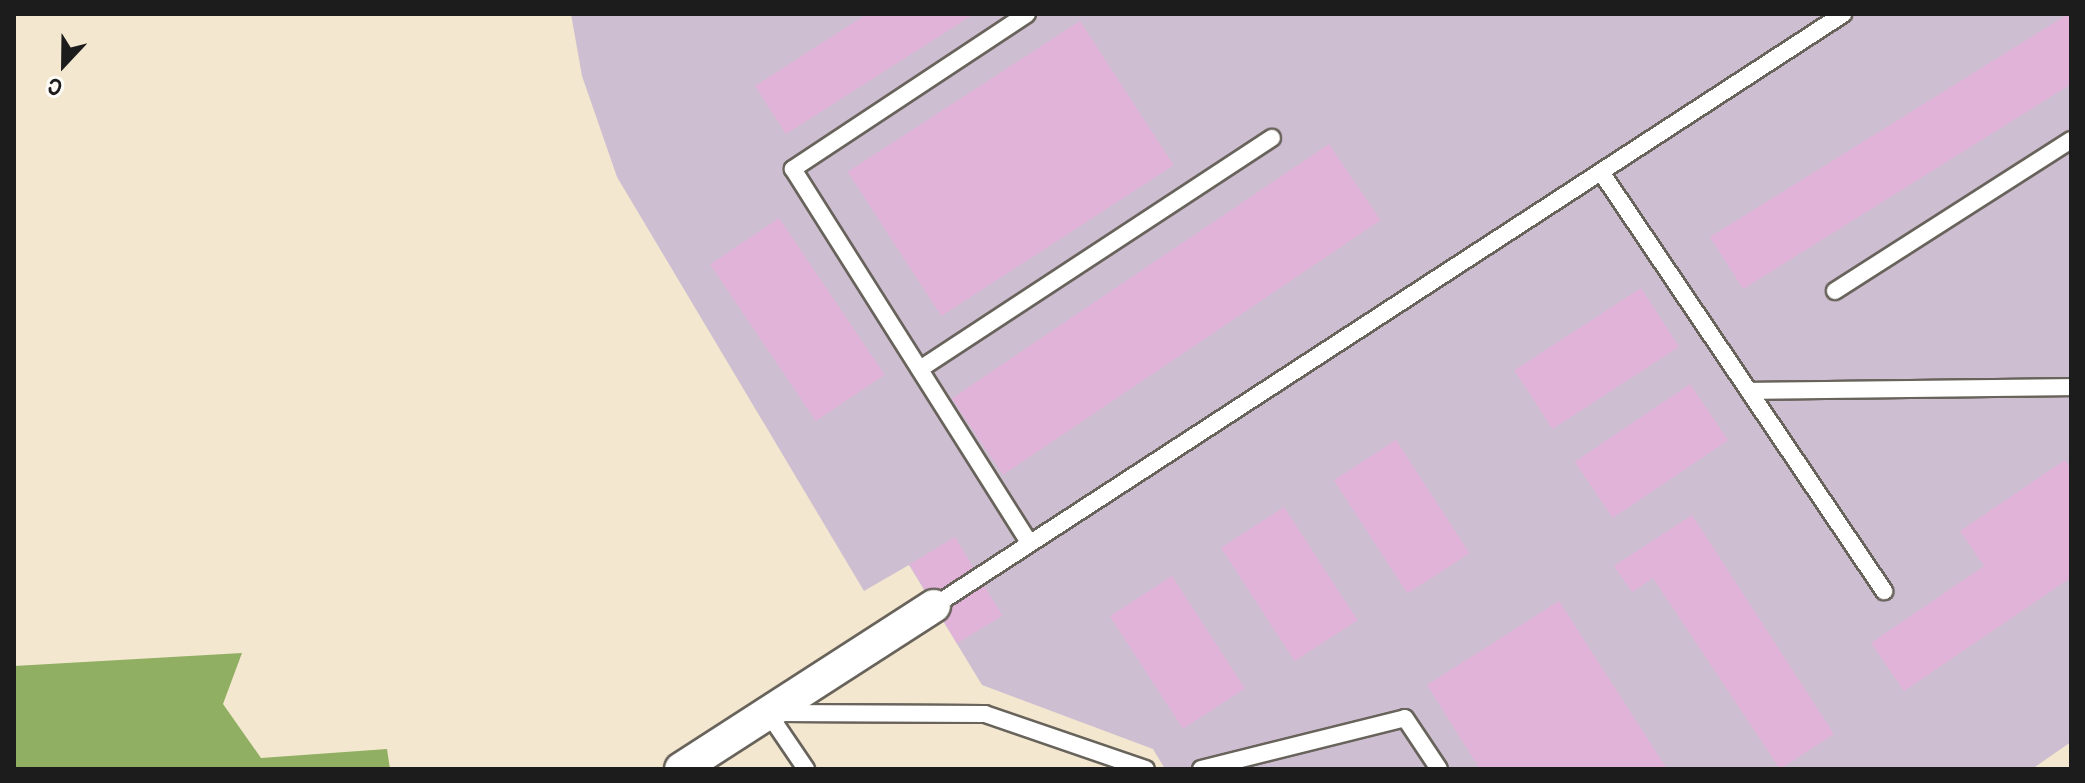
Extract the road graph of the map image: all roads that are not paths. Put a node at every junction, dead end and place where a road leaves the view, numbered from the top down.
1 (1027, 14) edge
2 (1843, 14) edge
3 (1272, 138) dead end
4 (2071, 140) edge
5 (1601, 172) junction
6 (1835, 291) dead end
7 (920, 369) junction
8 (2071, 387) edge
9 (1749, 391) junction
10 (1029, 543) junction
11 (1884, 591) dead end
12 (934, 606) joint
13 (768, 713) junction
14 (681, 769) edge
15 (806, 769) edge
16 (1146, 769) edge
17 (1201, 769) edge
18 (1439, 769) edge

1 - 7 lane
2 - 5 lane
3 - 7 lane
4 - 6 lane
5 - 9 lane
5 - 10 lane
7 - 10 lane
8 - 9 lane
9 - 11 lane
10 - 12 lane
12 - 13 street
13 - 14 street
13 - 15 lane
13 - 16 lane
17 - 18 lane

